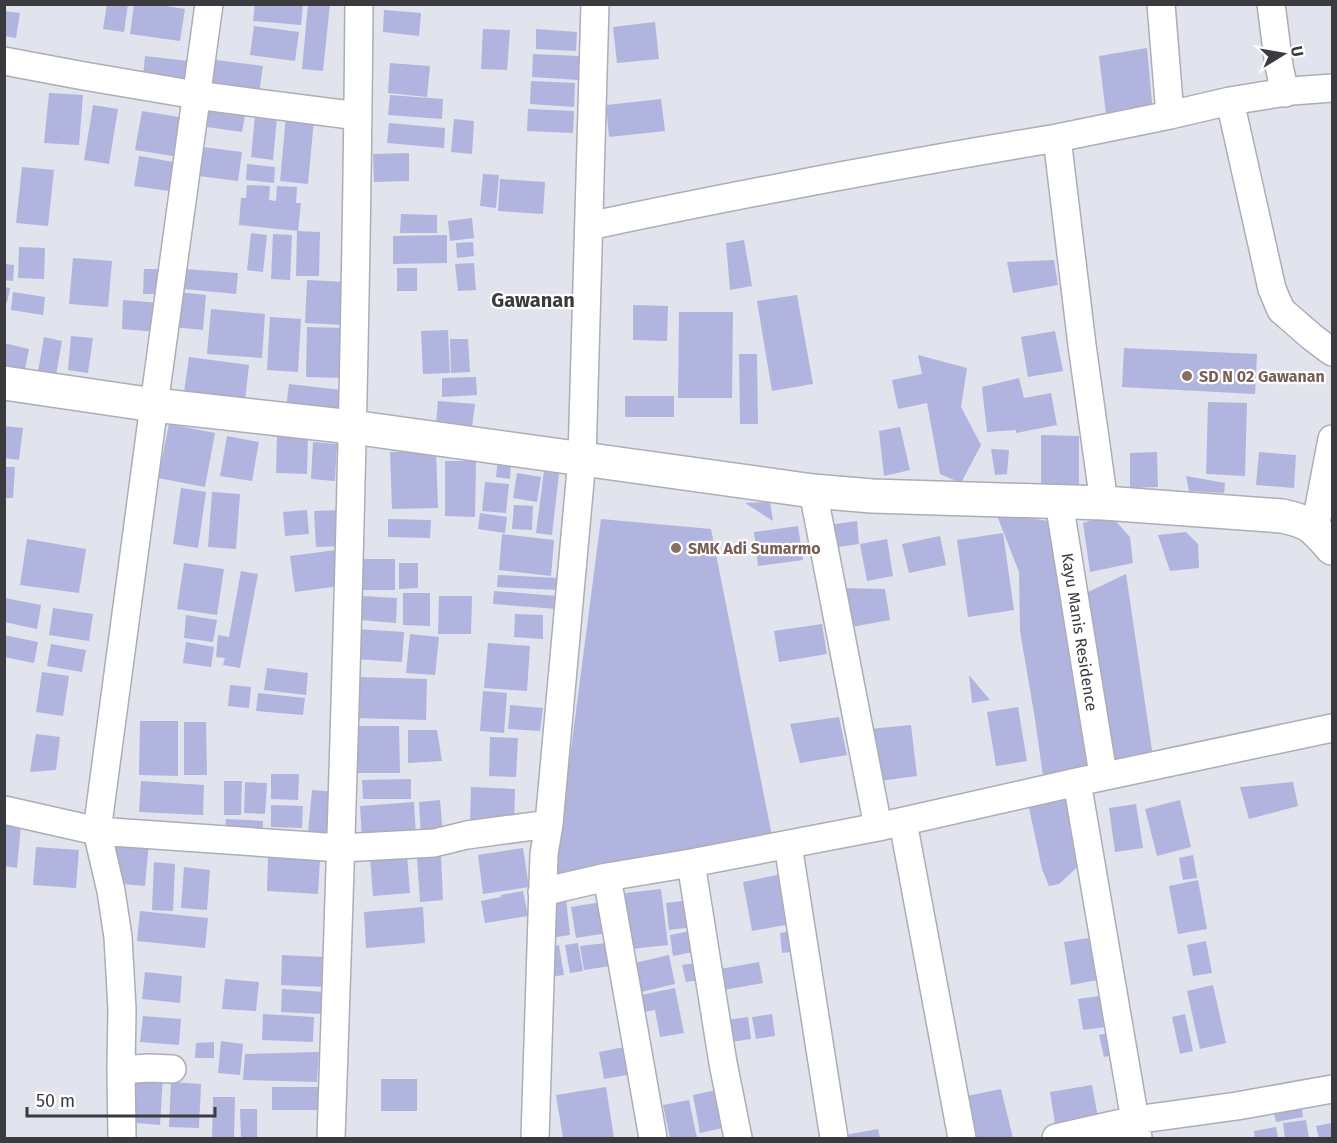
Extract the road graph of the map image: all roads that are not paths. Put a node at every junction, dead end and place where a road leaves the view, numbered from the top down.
1 (209, 4) edge
2 (359, 4) edge
3 (595, 4) edge
4 (1161, 4) edge
5 (1271, 4) edge
6 (4, 61) edge
7 (1332, 88) edge
8 (1285, 93) junction
9 (196, 95) junction
10 (1230, 101) junction
11 (1170, 115) junction
12 (358, 116) junction
13 (1057, 138) junction
14 (589, 226) junction
15 (1332, 352) edge
16 (4, 382) edge
17 (154, 405) junction
18 (352, 427) junction
19 (1332, 439) edge
20 (582, 459) junction
21 (813, 491) junction
22 (1059, 502) junction
23 (1104, 503) junction
24 (1324, 538) edge
25 (1332, 728) edge
26 (1101, 762) dead end
27 (1077, 782) junction
28 (4, 810) edge
29 (549, 824) junction
30 (890, 824) junction
31 (97, 831) junction
32 (788, 845) junction
33 (341, 848) junction
34 (691, 863) junction
35 (607, 877) junction
36 (542, 892) junction
37 (121, 1070) junction
38 (172, 1070) dead end
39 (1332, 1089) edge
40 (1136, 1129) edge
41 (122, 1138) edge
42 (331, 1138) edge
43 (535, 1138) edge
44 (653, 1138) edge
45 (738, 1138) edge
46 (834, 1138) edge
47 (962, 1138) edge
48 (1056, 1138) edge

1 - 9 street
2 - 12 street
3 - 14 street
4 - 11 street
5 - 8 street
6 - 9 street
7 - 8 street
8 - 10 street
9 - 12 street
9 - 17 street
10 - 11 street
10 - 15 street
11 - 13 street
12 - 18 street
13 - 14 street
13 - 23 street
14 - 20 street
16 - 17 street
17 - 18 street
17 - 31 street
18 - 20 street
18 - 33 street
19 - 24 street
20 - 21 street
20 - 29 street
21 - 22 street
21 - 30 street
22 - 23 street
22 - 26 street, Kayu Manis Residence
23 - 24 street
25 - 27 street
27 - 30 street
27 - 40 street
28 - 31 street
29 - 33 street
29 - 36 street
30 - 32 street
30 - 47 street
31 - 33 street
31 - 37 street
32 - 34 street
32 - 46 street
33 - 42 street
34 - 35 street
34 - 45 street
35 - 36 street
35 - 44 street
36 - 43 street
37 - 38 street
37 - 41 street
39 - 40 street
40 - 48 street

